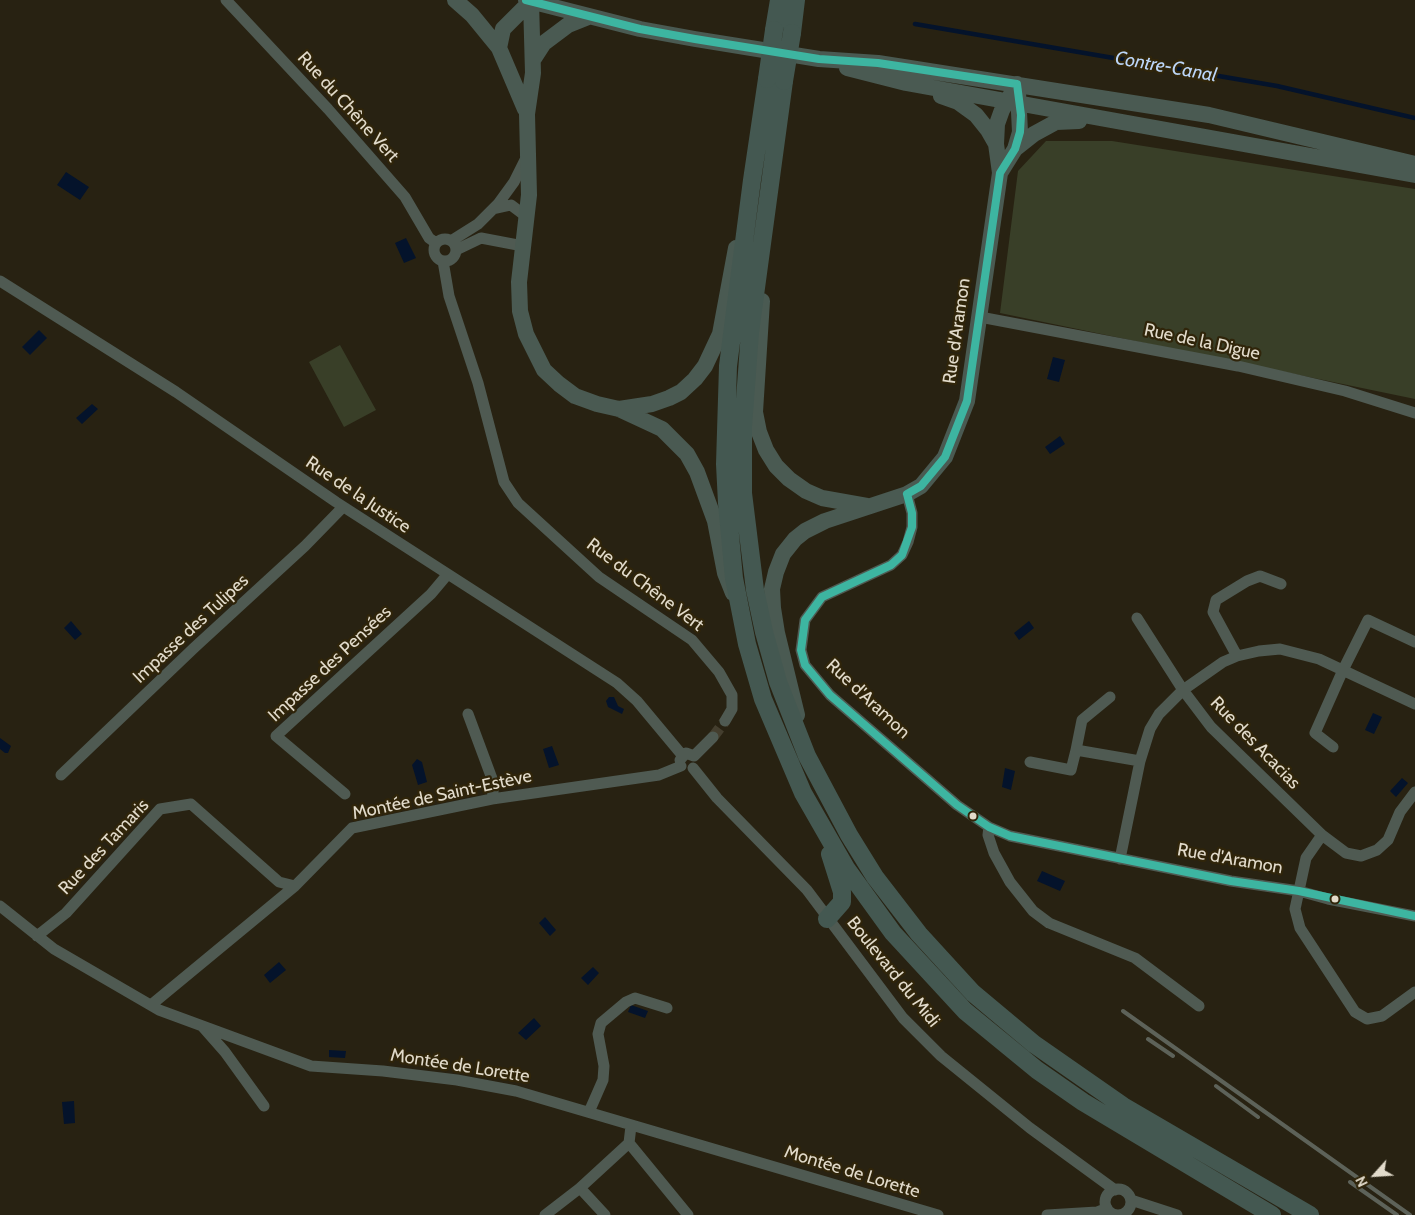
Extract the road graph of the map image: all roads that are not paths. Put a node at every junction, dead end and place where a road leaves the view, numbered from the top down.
1 (226, 0) edge
2 (455, 0) edge
3 (779, 0) edge
4 (796, 0) edge
5 (528, 1) edge
6 (588, 17) junction
7 (783, 32) junction
8 (499, 48) junction
9 (819, 59) junction
10 (533, 60) junction
11 (775, 80) junction
12 (906, 83) junction
13 (1017, 84) junction
14 (1014, 102) junction
15 (527, 114) junction
16 (1139, 126) junction
17 (996, 144) junction
18 (1015, 149) junction
19 (530, 150) junction
20 (1415, 164) edge
21 (1000, 173) junction
22 (1415, 175) edge
23 (770, 178) junction
24 (752, 180) junction
25 (493, 209) junction
26 (527, 217) junction
27 (436, 244) junction
28 (454, 245) junction
29 (523, 246) junction
30 (443, 261) junction
31 (0, 281) edge
32 (980, 317) junction
33 (619, 409) junction
34 (1415, 414) edge
35 (907, 494) junction
36 (867, 506) junction
37 (343, 507) junction
38 (447, 575) junction
39 (1281, 584) dead end
40 (742, 616) junction
41 (1137, 618) dead end
42 (1415, 642) edge
43 (1237, 656) junction
44 (1343, 670) junction
45 (1183, 690) junction
46 (1110, 697) dead end
47 (1415, 704) edge
48 (468, 714) dead end
49 (725, 721) tunnel mouth
50 (713, 737) tunnel mouth
51 (1333, 747) dead end
52 (1076, 750) junction
53 (807, 756) junction
54 (1140, 761) junction
55 (1030, 762) dead end
56 (685, 763) junction
57 (61, 775) dead end
58 (1415, 792) edge
59 (345, 794) dead end
60 (492, 800) junction
61 (989, 827) junction
62 (821, 828) junction
63 (1322, 835) junction
64 (1120, 859) junction
65 (295, 886) junction
66 (1299, 891) junction
67 (0, 906) edge
68 (1415, 916) edge
69 (827, 919) junction
70 (37, 936) junction
71 (1415, 992) edge
72 (151, 1005) junction
73 (1199, 1006) dead end
74 (667, 1008) dead end
75 (203, 1027) junction
76 (264, 1106) dead end
77 (589, 1112) junction
78 (631, 1126) junction
79 (629, 1143) junction
80 (580, 1188) junction
81 (1115, 1190) junction
82 (1131, 1200) junction
83 (1112, 1213) edge
84 (545, 1215) edge
85 (605, 1215) edge
86 (688, 1215) edge
87 (938, 1215) edge
88 (1046, 1215) edge
89 (1177, 1215) edge
90 (1272, 1215) edge
91 (1310, 1215) edge

1 - 27 street, Rue du Chêne Vert
2 - 8 main road
3 - 7 main road
4 - 7 main road
5 - 6 main road
5 - 8 main road
5 - 10 main road
6 - 9 main road
6 - 10 main road
7 - 11 main road, bridge
8 - 15 main road
9 - 12 main road
9 - 13 main road
10 - 15 main road
11 - 23 main road
11 - 24 main road
12 - 14 main road
12 - 17 main road, Rue d'Aramon
13 - 14 main road, Rue d'Aramon
13 - 20 main road
14 - 16 main road
14 - 17 main road, Rue d'Aramon
14 - 18 main road, Rue d'Aramon
15 - 19 main road
16 - 18 main road, Rue d'Aramon
16 - 22 main road
17 - 21 main road, Rue d'Aramon
18 - 21 main road, Rue d'Aramon
19 - 25 street
19 - 26 main road
21 - 32 main road, Rue d'Aramon
23 - 36 main road
23 - 53 main road
24 - 33 main road
24 - 40 main road
25 - 26 street
25 - 28 street
26 - 29 main road
27 - 28 street
27 - 30 street
28 - 29 street
28 - 30 street
29 - 33 main road
30 - 49 street, Rue du Chêne Vert
31 - 37 street, Rue de la Justice
32 - 34 street, Rue de la Digue
32 - 35 main road, Rue d'Aramon
33 - 40 main road
35 - 36 main road
35 - 61 street, Rue d'Aramon
36 - 53 main road
37 - 38 street, Rue de la Justice
37 - 57 street, Impasse des Tulipes
38 - 56 street, Rue de la Justice
38 - 59 street, Impasse des Pensées
39 - 43 street
40 - 62 main road
41 - 45 street, Rue des Acacias
42 - 44 street
43 - 44 street
43 - 45 street
44 - 47 street
44 - 51 street
45 - 54 street
45 - 63 street, Rue des Acacias
46 - 52 street
48 - 60 street
50 - 56 street
52 - 54 street
52 - 55 street
53 - 91 main road
54 - 64 street
56 - 60 street, Montée de Saint-Estève
56 - 69 street, Boulevard du Midi
58 - 63 street, Rue des Acacias
60 - 65 street, Montée de Saint-Estève
61 - 64 street, Rue d'Aramon
61 - 73 street
62 - 69 main road
62 - 90 main road
63 - 66 street
64 - 66 street, Rue d'Aramon
65 - 70 street, Rue des Tamaris
65 - 72 street, Montée de Saint-Estève
66 - 68 street, Rue d'Aramon
66 - 71 street
67 - 70 street, Montée de Lorette
69 - 81 street, Boulevard du Midi
70 - 72 street, Montée de Lorette
72 - 75 street, Montée de Lorette
74 - 77 street
75 - 76 street
75 - 77 street, Montée de Lorette
77 - 78 street, Montée de Lorette
78 - 79 street
78 - 87 street, Montée de Lorette
79 - 80 street
79 - 86 street
80 - 84 street
80 - 85 street
81 - 82 street
81 - 83 street
82 - 83 street
82 - 89 street
83 - 88 street

